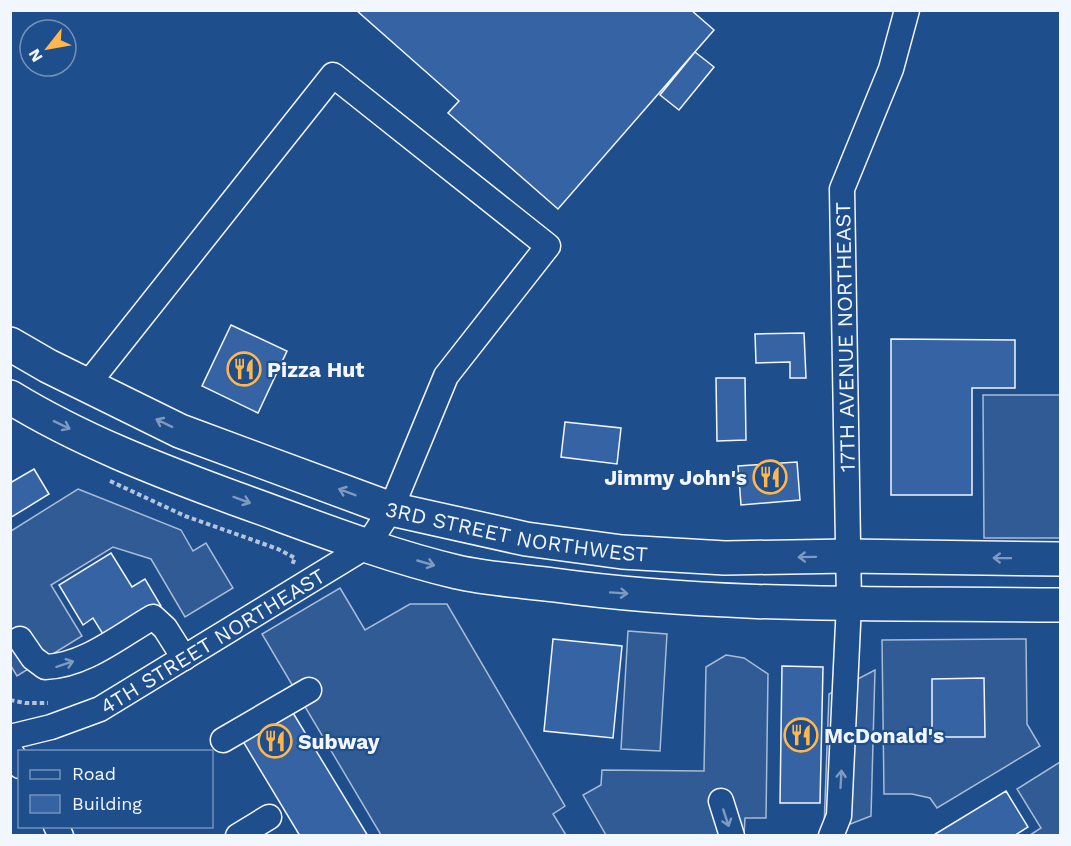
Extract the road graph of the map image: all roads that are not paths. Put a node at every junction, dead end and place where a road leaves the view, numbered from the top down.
1 (907, 10) edge
2 (10, 344) edge
3 (87, 385) junction
4 (10, 398) edge
5 (391, 509) junction
6 (367, 546) junction
7 (848, 556) junction
8 (1060, 559) edge
9 (849, 603) junction
10 (1060, 605) edge
11 (21, 639) dead end
12 (184, 658) junction
13 (309, 690) dead end
14 (10, 737) edge
15 (223, 740) dead end
16 (721, 801) dead end
17 (269, 817) dead end
18 (238, 836) edge
19 (732, 836) edge
20 (831, 836) edge

1 - 7 street, 17TH AVENUE NORTHEAST
2 - 3 highway, 3RD STREET NORTHWEST
5 -> 3 highway, 3RD STREET NORTHWEST
3 - 5 street, 4TH STREET NORTHEAST
4 -> 6 highway, 3RD STREET NORTHWEST
5 - 6 street, 4TH STREET NORTHEAST
7 -> 5 highway, 3RD STREET NORTHWEST
6 -> 9 highway, 3RD STREET NORTHWEST
6 - 12 street, 4TH STREET NORTHEAST
8 -> 7 highway, 3RD STREET NORTHWEST
7 - 9 street, 17TH AVENUE NORTHEAST
9 - 10 highway, 3RD STREET NORTHWEST
20 -> 9 street, 17TH AVENUE NORTHEAST
11 -> 12 street
12 - 14 street, 4TH STREET NORTHEAST
13 - 15 street
16 -> 19 street
17 - 18 street

